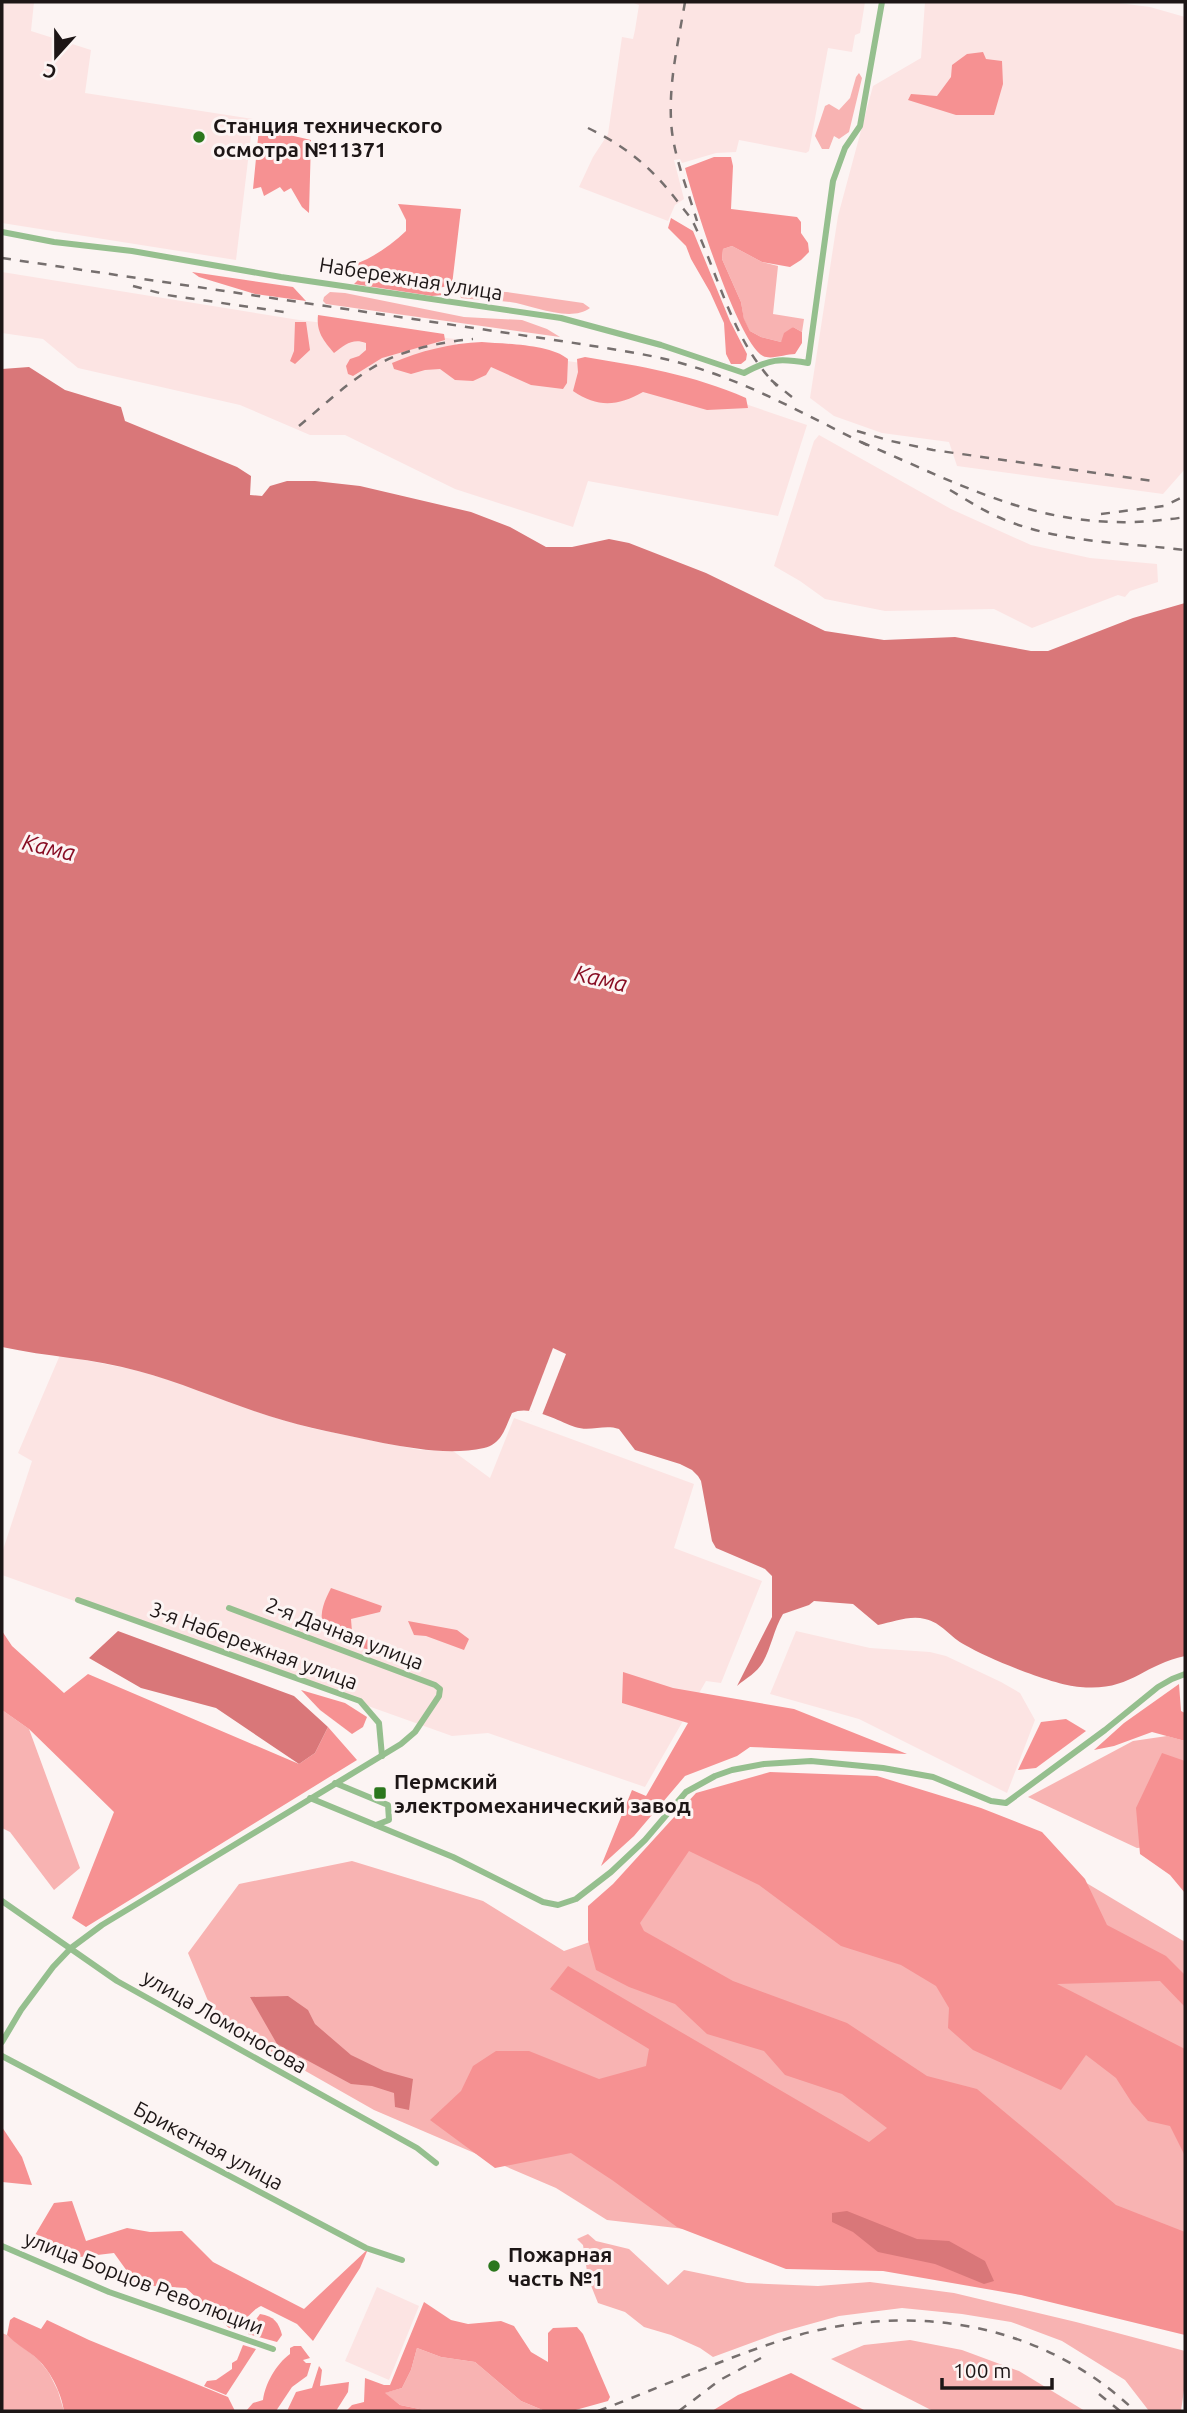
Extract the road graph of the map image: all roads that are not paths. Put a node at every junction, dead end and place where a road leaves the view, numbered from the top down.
1 (882, 2) edge
2 (2, 232) edge
3 (78, 1600) dead end
4 (229, 1608) dead end
5 (1185, 1674) edge
6 (382, 1756) junction
7 (335, 1783) junction
8 (310, 1798) junction
9 (376, 1825) junction
10 (2, 1900) edge
11 (71, 1948) junction
12 (2, 2042) edge
13 (2, 2056) edge
14 (436, 2163) dead end
15 (2, 2246) edge
16 (401, 2260) dead end
17 (273, 2349) dead end

1 - 2 street, Набережная улица
3 - 6 street, 3-я Набережная улица
4 - 6 street, 2-я Дачная улица
5 - 9 street
6 - 7 street
7 - 8 street
7 - 9 street
8 - 9 street
8 - 11 street
10 - 11 street, улица Ломоносова
11 - 12 street
11 - 14 street, улица Ломоносова
13 - 16 street, Брикетная улица
15 - 17 street, улица Борцов Революции

